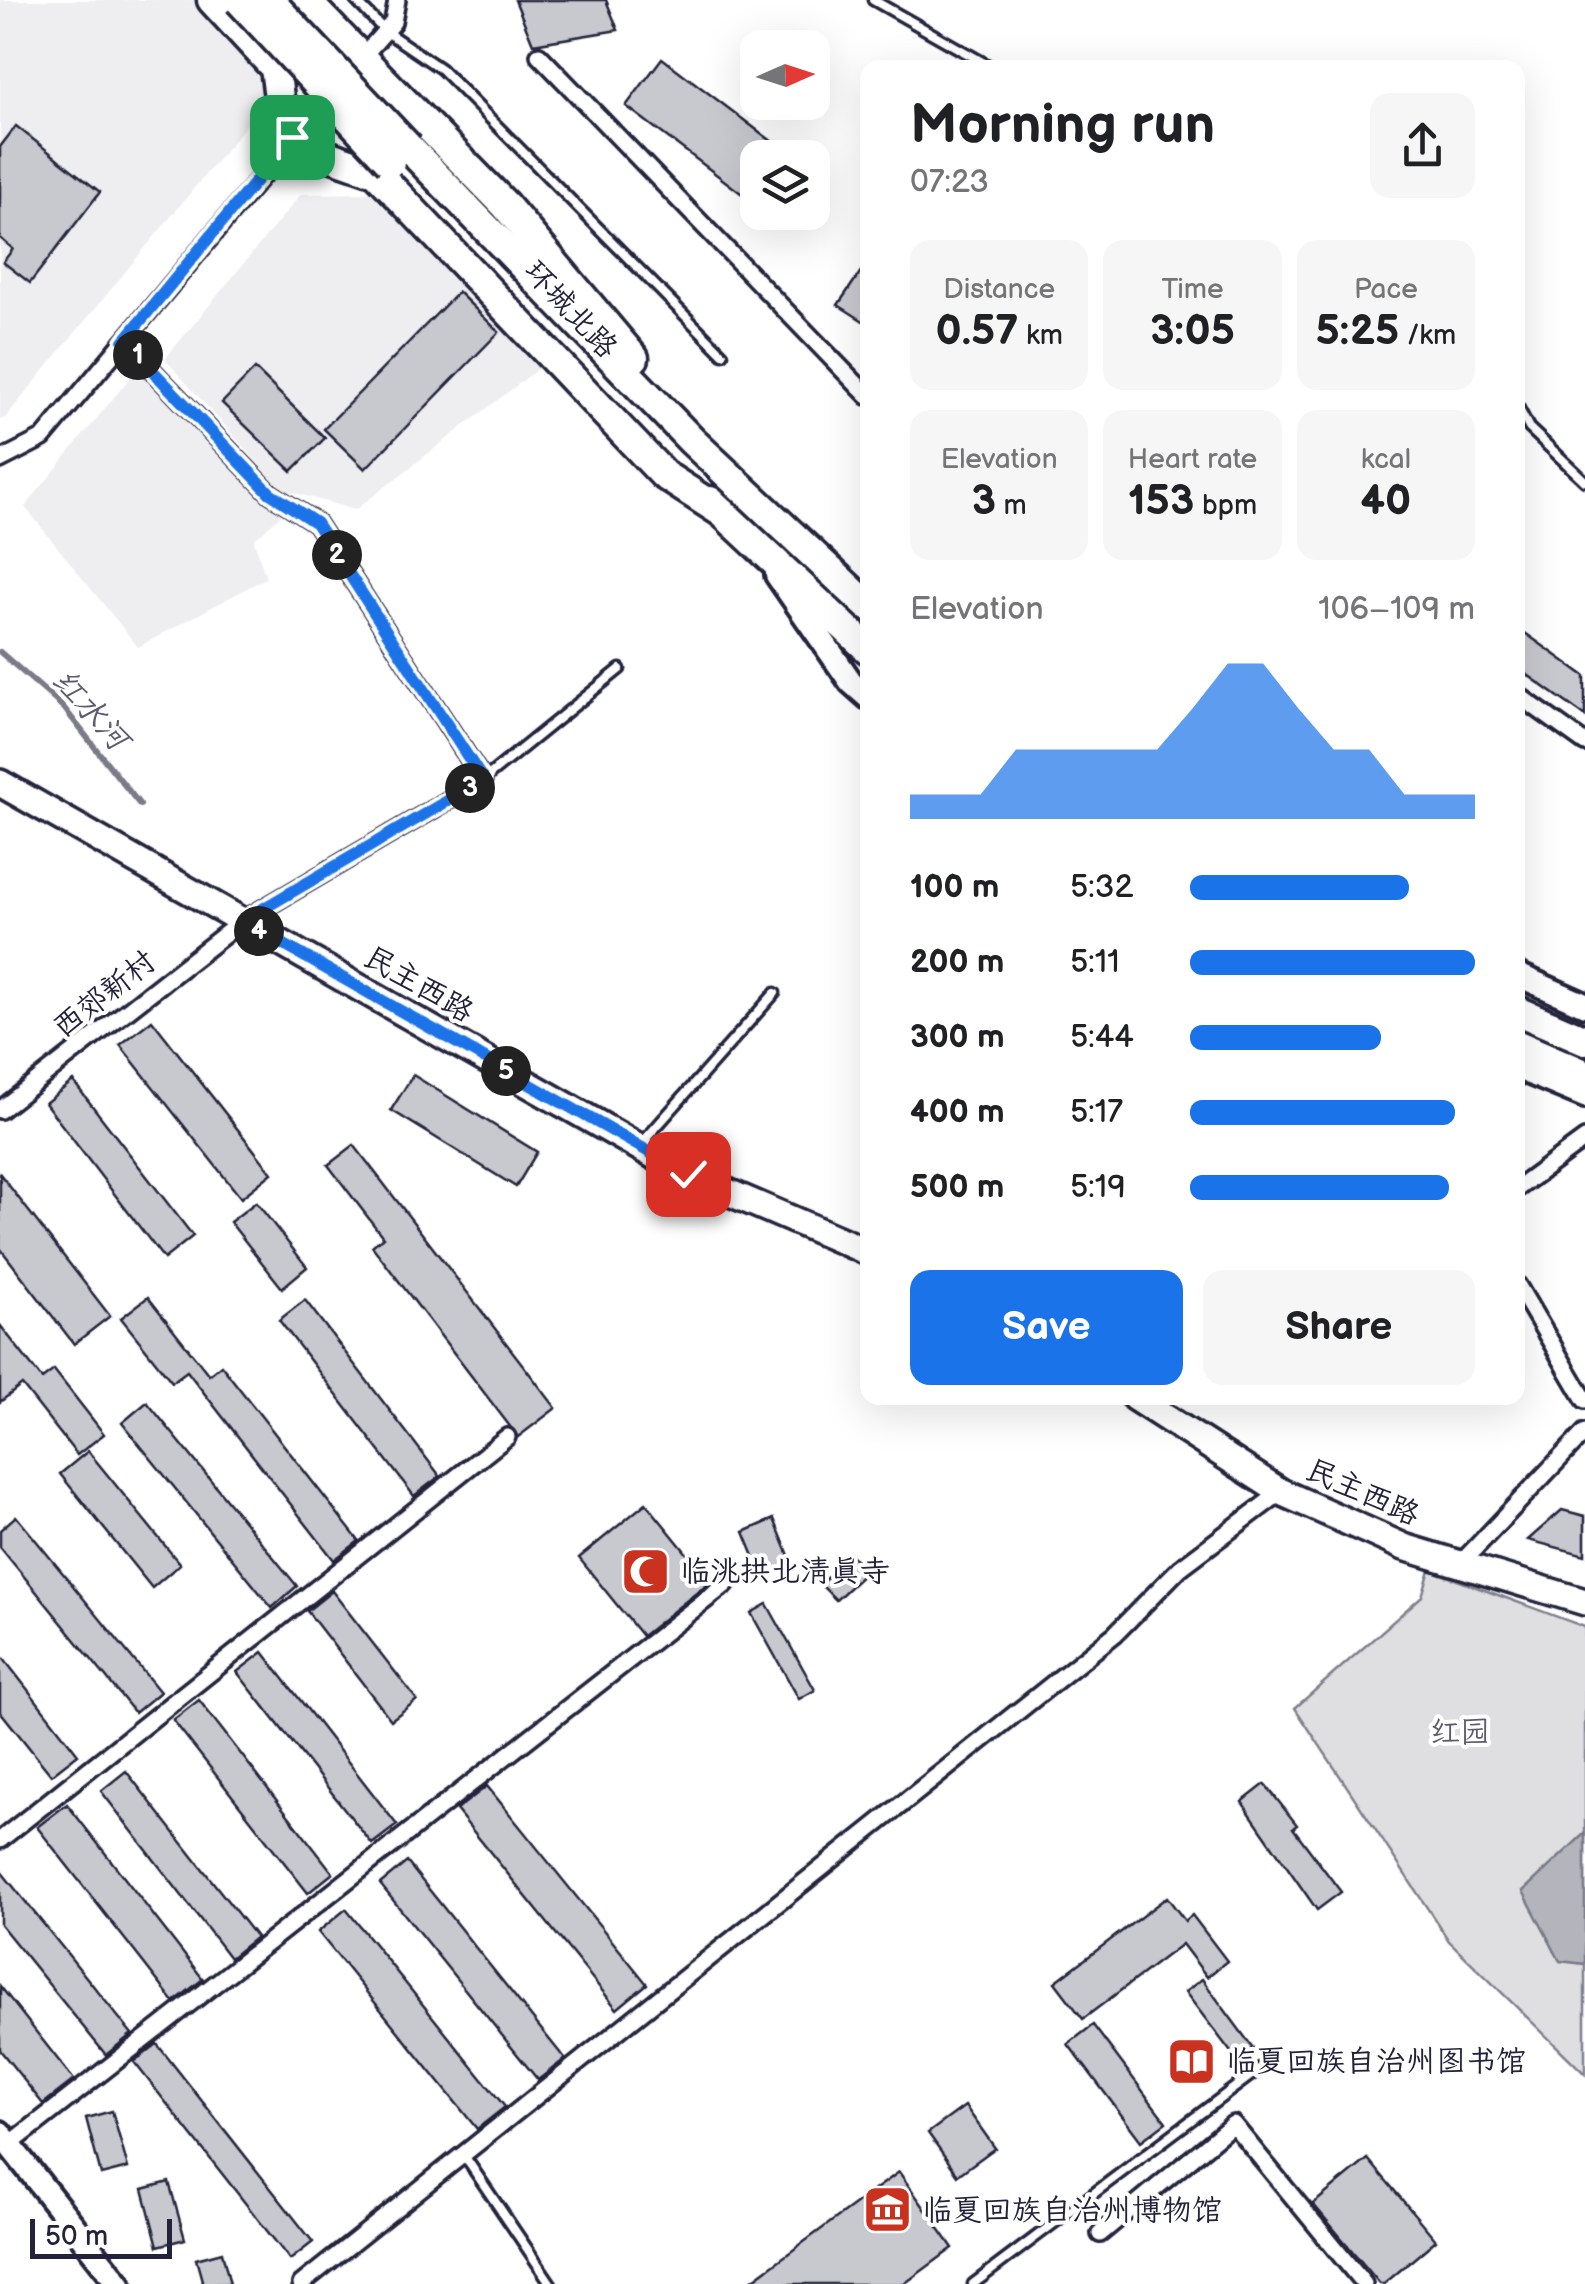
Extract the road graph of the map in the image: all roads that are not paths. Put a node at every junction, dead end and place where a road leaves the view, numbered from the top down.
1 (212, 0) edge
2 (239, 0) edge
3 (269, 0) edge
4 (305, 0) edge
5 (355, 0) edge
6 (397, 0) edge
7 (873, 0) edge
8 (385, 31) junction
9 (539, 55) dead end
10 (361, 59) junction
11 (980, 60) edge
12 (292, 137) junction
13 (400, 155) junction
14 (124, 341) junction
15 (723, 354) dead end
16 (860, 388) edge
17 (1525, 420) edge
18 (692, 441) junction
19 (0, 460) edge
20 (1585, 480) edge
21 (723, 513) junction
22 (774, 518) junction
23 (755, 543) junction
24 (860, 583) edge
25 (860, 599) edge
26 (860, 641) edge
27 (620, 669) dead end
28 (860, 690) edge
29 (1525, 700) edge
30 (1585, 743) edge
31 (483, 780) junction
32 (0, 783) edge
33 (242, 921) junction
34 (1525, 978) edge
35 (775, 993) dead end
36 (1585, 1005) edge
37 (1525, 1014) edge
38 (1585, 1040) edge
39 (1525, 1048) edge
40 (1525, 1071) edge
41 (1585, 1074) edge
42 (1585, 1096) edge
43 (0, 1110) edge
44 (1585, 1139) edge
45 (639, 1146) junction
46 (1525, 1183) edge
47 (860, 1249) edge
48 (1525, 1298) edge
49 (1585, 1400) edge
50 (1146, 1405) edge
51 (1585, 1432) edge
52 (507, 1437) dead end
53 (1281, 1492) junction
54 (1460, 1564) junction
55 (726, 1584) dead end
56 (1585, 1602) edge
57 (0, 1840) edge
58 (1270, 2061) dead end
59 (4, 2139) edge
60 (463, 2154) junction
61 (1100, 2234) dead end
62 (119, 2284) edge
63 (301, 2284) edge
64 (550, 2284) edge
65 (974, 2284) edge
66 (1364, 2284) edge

1 - 12 highway
2 - 13 highway, 环城北路, bridge
3 - 13 highway, 环城北路, bridge
4 - 10 highway
5 - 8 lane
6 - 8 street
7 - 11 lane
8 - 10 street
8 - 15 lane
9 - 16 street
10 - 12 street
10 - 18 highway
12 - 14 street
12 - 21 highway
13 - 18 highway, 环城北路
13 - 21 highway, 环城北路
14 - 19 street
14 - 31 street
17 - 20 lane
18 - 22 highway, 环城北路
21 - 23 highway, 环城北路
22 - 24 main road
22 - 25 highway, 环城北路
23 - 26 highway, 环城北路
23 - 28 main road
27 - 31 lane
29 - 30 street
31 - 33 street, 西郊新村
32 - 33 main road, 民主西路
33 - 43 street, 西郊新村
33 - 45 main road, 民主西路
34 - 36 main road
35 - 45 lane
37 - 38 highway
39 - 41 highway
40 - 42 main road
44 - 46 street
45 - 47 main road, 民主西路
48 - 49 street
50 - 53 main road, 民主西路
51 - 54 street
52 - 57 street
53 - 54 main road, 民主西路
53 - 60 street
54 - 56 main road, 民主西路
55 - 59 street
58 - 65 lane
59 - 62 main road
60 - 63 street
60 - 64 lane
61 - 66 street

